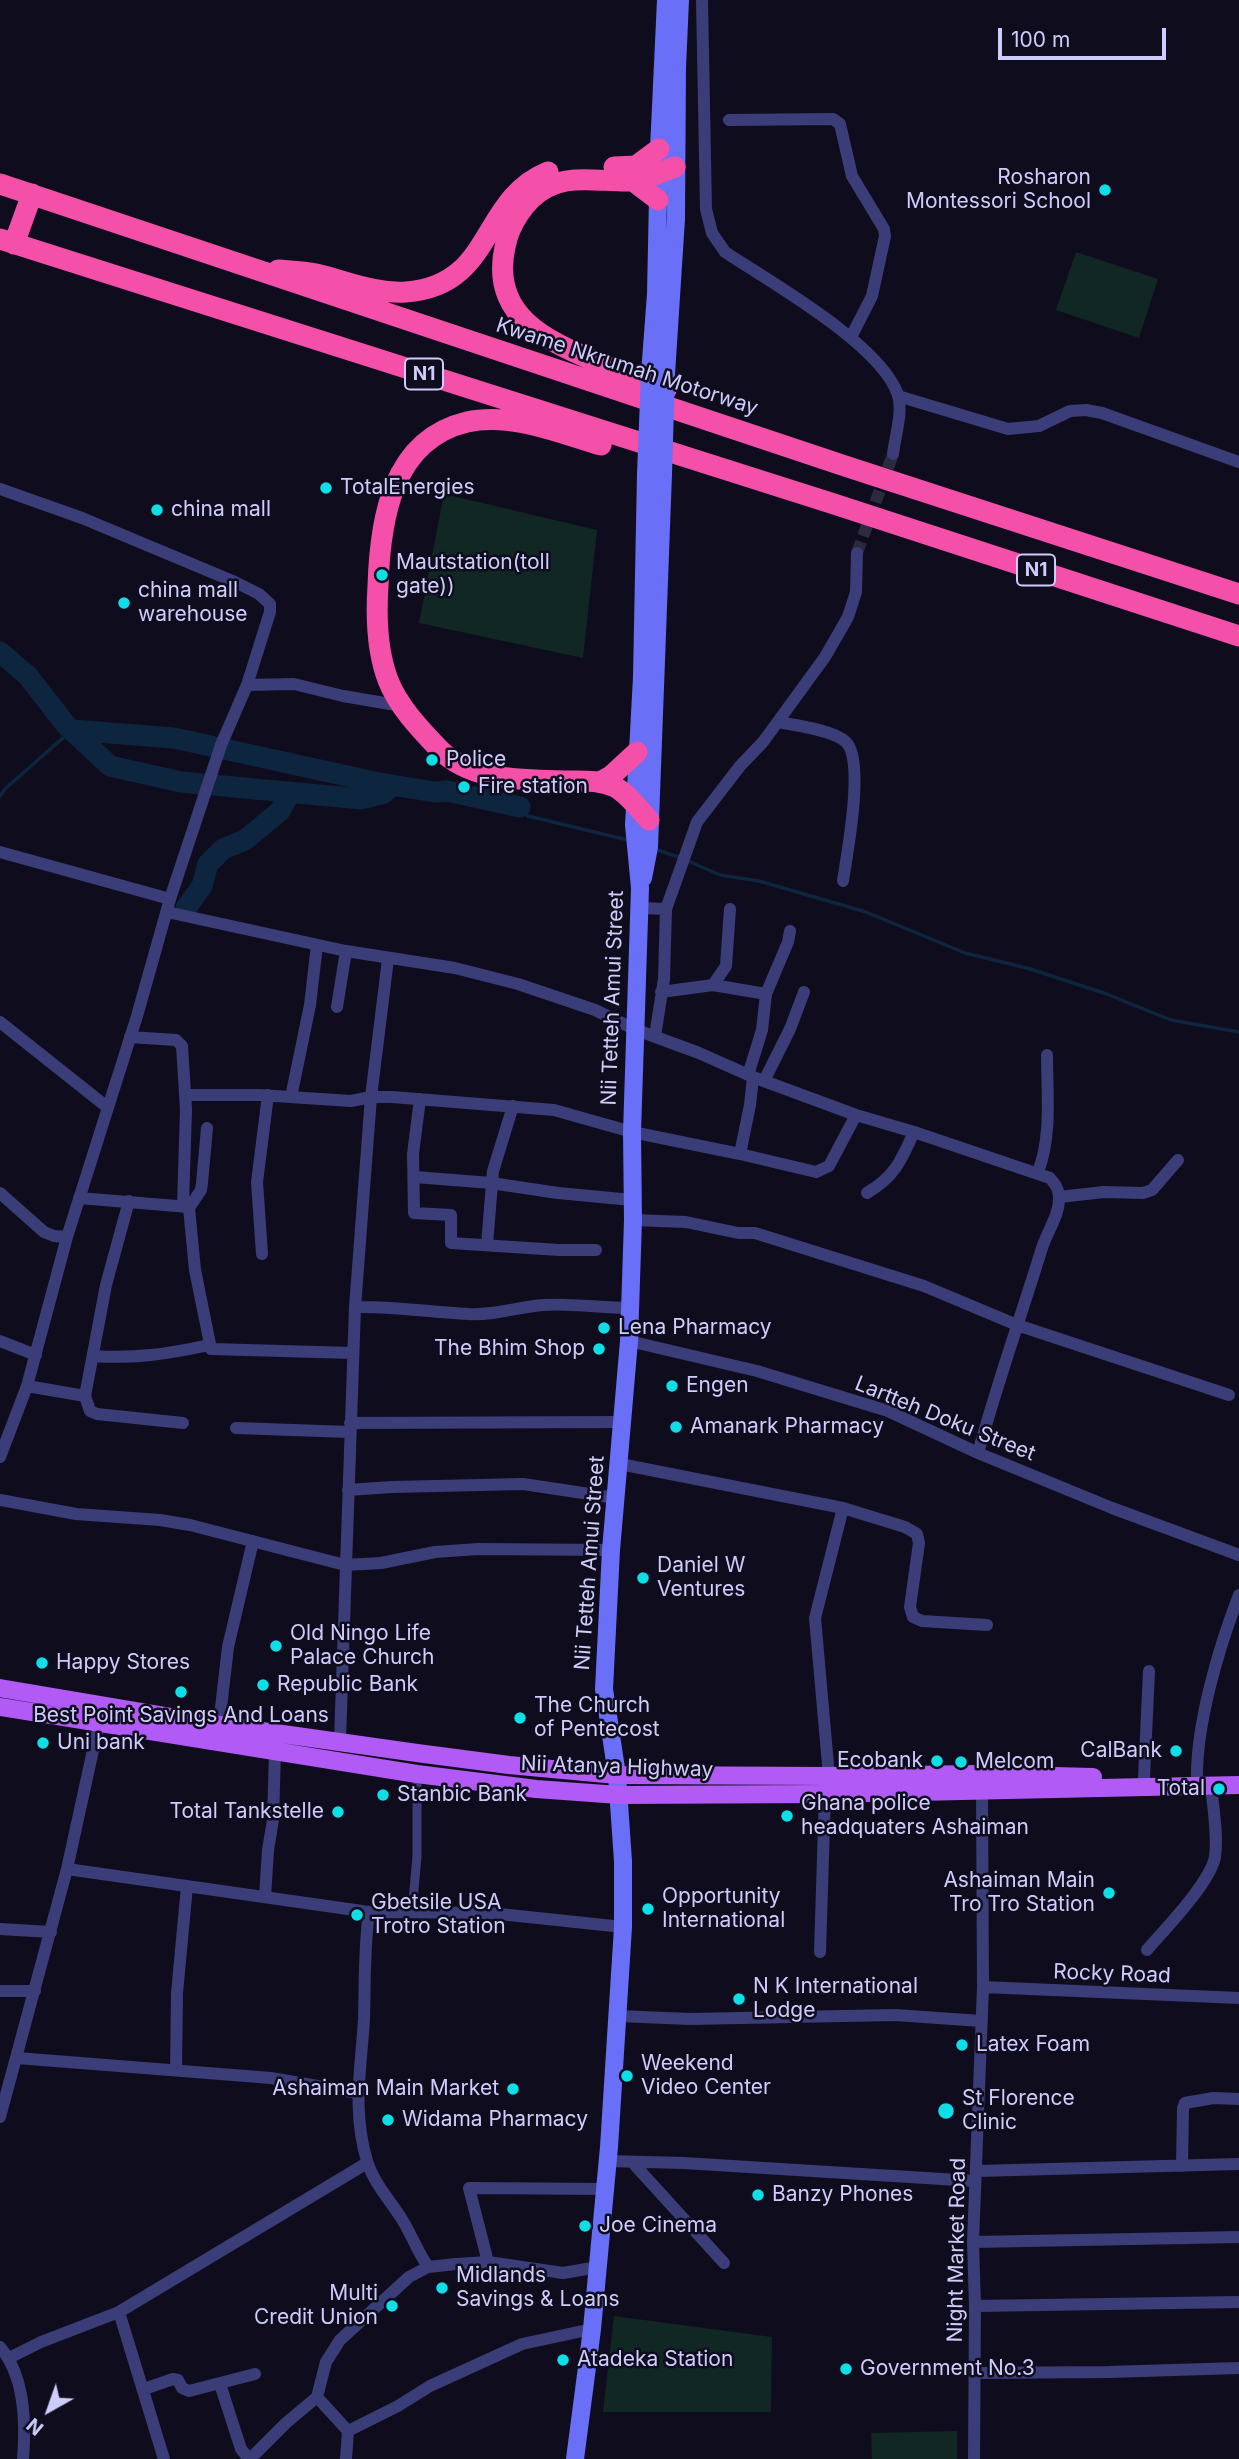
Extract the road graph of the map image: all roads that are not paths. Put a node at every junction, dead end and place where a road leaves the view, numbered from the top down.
1 (666, 0) edge
2 (680, 0) edge
3 (702, 0) edge
4 (729, 120) dead end
5 (659, 149) junction
6 (667, 170) junction
7 (633, 181) junction
8 (0, 184) edge
9 (32, 194) junction
10 (658, 201) junction
11 (7, 241) edge
12 (251, 269) junction
13 (851, 337) junction
14 (658, 374) junction
15 (898, 396) junction
16 (892, 454) tunnel mouth
17 (1239, 462) edge
18 (845, 466) junction
19 (655, 474) junction
20 (0, 489) edge
21 (834, 505) junction
22 (857, 553) tunnel mouth
23 (1239, 594) edge
24 (1239, 636) edge
25 (247, 685) junction
26 (402, 706) junction
27 (778, 722) junction
28 (637, 752) junction
29 (600, 782) junction
30 (635, 804) junction
31 (649, 820) junction
32 (0, 852) edge
33 (843, 881) dead end
34 (640, 888) junction
35 (170, 899) junction
36 (640, 908) junction
37 (666, 909) junction
38 (730, 909) dead end
39 (167, 912) junction
40 (790, 931) dead end
41 (317, 945) junction
42 (346, 951) junction
43 (388, 959) junction
44 (713, 985) junction
45 (661, 992) junction
46 (804, 992) dead end
47 (766, 993) junction
48 (337, 1007) dead end
49 (0, 1022) edge
50 (635, 1029) junction
51 (655, 1036) junction
52 (130, 1037) junction
53 (1047, 1055) dead end
54 (755, 1078) junction
55 (185, 1095) junction
56 (268, 1095) junction
57 (291, 1097) junction
58 (371, 1097) junction
59 (420, 1098) junction
60 (513, 1106) junction
61 (107, 1107) junction
62 (856, 1115) junction
63 (207, 1128) dead end
64 (632, 1132) junction
65 (914, 1132) junction
66 (740, 1154) junction
67 (1178, 1160) dead end
68 (1038, 1172) junction
69 (415, 1177) junction
70 (491, 1182) junction
71 (0, 1193) edge
72 (867, 1193) dead end
73 (79, 1198) junction
74 (1059, 1198) junction
75 (632, 1200) junction
76 (129, 1201) junction
77 (186, 1207) junction
78 (633, 1220) junction
79 (67, 1237) junction
80 (486, 1245) junction
81 (596, 1250) dead end
82 (262, 1254) dead end
83 (355, 1307) junction
84 (630, 1308) junction
85 (1017, 1325) junction
86 (0, 1341) edge
87 (629, 1341) junction
88 (209, 1345) junction
89 (353, 1353) junction
90 (36, 1355) junction
91 (93, 1356) junction
92 (27, 1386) junction
93 (1229, 1395) dead end
94 (85, 1396) junction
95 (623, 1422) junction
96 (183, 1423) dead end
97 (236, 1428) dead end
98 (350, 1428) junction
99 (978, 1454) junction
100 (0, 1457) edge
101 (620, 1464) junction
102 (348, 1490) junction
103 (616, 1498) junction
104 (0, 1500) edge
105 (843, 1508) junction
106 (253, 1541) junction
107 (611, 1550) junction
108 (1239, 1555) edge
109 (345, 1565) junction
110 (1239, 1595) edge
111 (987, 1625) dead end
112 (1149, 1671) dead end
113 (0, 1688) edge
114 (0, 1707) edge
115 (99, 1723) junction
116 (219, 1725) junction
117 (340, 1740) junction
118 (275, 1751) junction
119 (417, 1774) junction
120 (617, 1775) junction
121 (1144, 1778) junction
122 (1239, 1779) edge
123 (1204, 1782) junction
124 (827, 1785) junction
125 (1239, 1785) edge
126 (982, 1789) junction
127 (619, 1795) junction
128 (67, 1869) junction
129 (187, 1886) junction
130 (265, 1897) junction
131 (369, 1912) junction
132 (412, 1912) junction
133 (623, 1927) junction
134 (0, 1929) edge
135 (51, 1932) junction
136 (1147, 1950) dead end
137 (820, 1952) dead end
138 (983, 1987) junction
139 (0, 1991) edge
140 (35, 1991) junction
141 (1239, 1998) edge
142 (618, 2016) junction
143 (981, 2021) junction
144 (17, 2059) junction
145 (176, 2070) junction
146 (358, 2092) junction
147 (1239, 2099) edge
148 (0, 2118) edge
149 (607, 2161) junction
150 (632, 2162) junction
151 (367, 2163) junction
152 (1182, 2165) junction
153 (1239, 2165) edge
154 (976, 2176) junction
155 (604, 2189) junction
156 (1239, 2237) edge
157 (973, 2242) junction
158 (488, 2262) junction
159 (724, 2263) dead end
160 (428, 2267) junction
161 (598, 2267) junction
162 (1239, 2302) edge
163 (975, 2306) junction
164 (119, 2312) junction
165 (592, 2329) junction
166 (0, 2347) edge
167 (9, 2358) junction
168 (1239, 2368) edge
169 (975, 2373) junction
170 (255, 2374) dead end
171 (220, 2384) junction
172 (144, 2389) junction
173 (317, 2397) junction
174 (348, 2431) junction
175 (23, 2459) edge
176 (164, 2459) edge
177 (250, 2459) edge
178 (346, 2459) edge
179 (575, 2459) edge
180 (974, 2459) edge

1 - 5 main road
2 - 6 main road
3 - 13 street
4 - 13 street
5 - 6 main road
5 - 12 highway
6 - 7 highway
6 - 10 main road, Nii Tetteh Amui Street
6 - 14 main road
7 - 10 highway
7 - 18 highway
8 - 9 highway, Kwame Nkrumah Motorway / N1
9 - 11 highway
9 - 12 highway, Kwame Nkrumah Motorway / N1
10 - 14 main road, Nii Tetteh Amui Street
11 - 21 highway, N1
12 - 18 highway, Kwame Nkrumah Motorway / N1
13 - 15 street
14 - 19 main road, Nii Tetteh Amui Street, bridge
15 - 16 street
15 - 17 street
18 - 23 highway, Kwame Nkrumah Motorway / N1
19 - 28 main road, Nii Tetteh Amui Street
19 - 31 main road
20 - 25 street
21 - 24 highway, N1
21 - 26 highway
22 - 27 street
25 - 26 street
25 - 35 street
26 - 29 highway
27 - 33 street
27 - 37 street
28 - 29 highway
28 - 30 main road, Nii Tetteh Amui Street
29 - 30 highway
30 - 31 highway
30 - 34 main road, Nii Tetteh Amui Street
31 - 34 main road
32 - 35 street
34 - 36 main road, Nii Tetteh Amui Street
35 - 39 street
36 - 37 street
36 - 50 main road, Nii Tetteh Amui Street
37 - 45 street
38 - 44 street
39 - 41 street
39 - 52 street
40 - 47 street
41 - 42 street
41 - 57 street
42 - 43 street
42 - 48 street
43 - 50 street
43 - 58 street
44 - 45 street
44 - 47 street
45 - 51 street
46 - 54 street
47 - 54 street
49 - 61 street
50 - 51 street
50 - 64 main road, Nii Tetteh Amui Street
51 - 54 street
52 - 55 street
52 - 61 street
53 - 68 street
54 - 62 street
54 - 66 street
55 - 56 street
55 - 77 street
56 - 57 street
56 - 82 street
57 - 58 street
58 - 59 street
58 - 83 street
59 - 60 street
59 - 69 street
60 - 64 street
60 - 70 street
61 - 73 street
62 - 65 street
62 - 66 street
63 - 77 street
64 - 66 street
64 - 75 main road, Nii Tetteh Amui Street
65 - 68 street
65 - 72 street
67 - 74 street
68 - 74 street
69 - 70 street
69 - 80 street
70 - 75 street
70 - 80 street
71 - 79 street
73 - 76 street
73 - 79 street
74 - 85 street
75 - 78 main road, Nii Tetteh Amui Street
76 - 77 street
76 - 91 street
77 - 88 street
78 - 84 main road, Nii Tetteh Amui Street
78 - 85 street
79 - 90 street
80 - 81 street
83 - 84 street
83 - 89 street
84 - 87 main road, Nii Tetteh Amui Street
85 - 93 street
85 - 99 street
86 - 90 street
87 - 95 main road, Nii Tetteh Amui Street
87 - 99 street, Lartteh Doku Street
88 - 89 street
88 - 91 street
89 - 98 street
90 - 92 street
91 - 94 street
92 - 94 street
92 - 100 street
94 - 96 street
95 - 98 street
95 - 101 main road, Nii Tetteh Amui Street
97 - 98 street
98 - 102 street
99 - 108 street, Lartteh Doku Street
101 - 103 main road, Nii Tetteh Amui Street
101 - 105 street
102 - 103 street
102 - 109 street
103 - 107 main road, Nii Tetteh Amui Street
104 - 106 street
105 - 111 street
105 - 124 street
106 - 109 street
106 - 116 street
107 - 109 street
107 - 120 main road, Nii Tetteh Amui Street
109 - 117 street
110 - 123 street
112 - 121 street
113 - 116 main road
114 - 115 main road, Nii Atanya Highway
115 - 118 main road, Nii Atanya Highway
115 - 128 street
116 - 117 main road
117 - 120 main road
118 - 119 main road, Nii Atanya Highway
118 - 130 street
119 - 127 main road, Nii Atanya Highway
119 - 132 street
120 - 124 main road
120 - 127 main road, Nii Tetteh Amui Street
121 - 123 main road
121 - 124 main road
122 - 123 main road
123 - 125 main road, Nii Atanya Highway
123 - 126 main road, Nii Atanya Highway
123 - 136 street
124 - 126 main road, Nii Atanya Highway
124 - 127 main road, Nii Atanya Highway
124 - 137 street
126 - 138 street, Night Market Road
127 - 133 main road, Nii Tetteh Amui Street
128 - 129 street
128 - 135 street
129 - 130 street
129 - 145 street
130 - 131 street
131 - 132 street
131 - 146 street
132 - 133 street
133 - 142 main road, Nii Tetteh Amui Street
134 - 135 street
135 - 140 street
138 - 141 street, Rocky Road
138 - 143 street, Night Market Road
139 - 140 street
140 - 144 street
142 - 143 street
142 - 149 main road, Nii Tetteh Amui Street
143 - 154 street, Night Market Road
144 - 145 street
144 - 148 street
145 - 146 street
146 - 151 street
147 - 152 street
149 - 150 street
149 - 155 main road, Nii Tetteh Amui Street
150 - 154 street
150 - 159 street
151 - 160 street
151 - 164 street
152 - 153 street
152 - 154 street
154 - 157 street, Night Market Road
155 - 158 street
155 - 161 main road, Nii Tetteh Amui Street
156 - 157 street
157 - 163 street, Night Market Road
158 - 160 street
158 - 161 street
160 - 173 street
161 - 165 main road, Nii Tetteh Amui Street
162 - 163 street
163 - 169 street, Night Market Road
164 - 167 street
164 - 172 street
165 - 174 street
165 - 179 main road, Nii Tetteh Amui Street
166 - 167 street
167 - 175 street
168 - 169 street
169 - 180 street, Night Market Road
170 - 171 street
171 - 172 street
171 - 177 street
172 - 176 street
173 - 174 street
173 - 177 street
174 - 178 street

